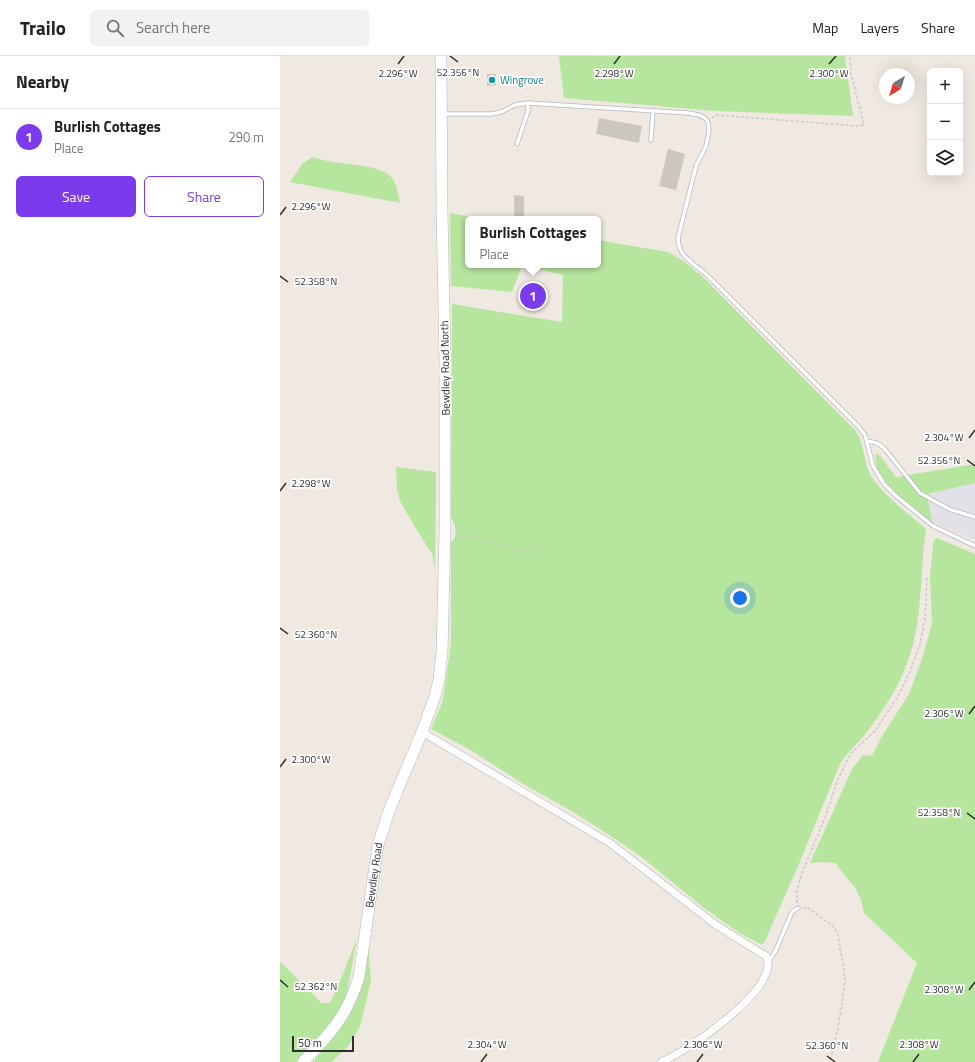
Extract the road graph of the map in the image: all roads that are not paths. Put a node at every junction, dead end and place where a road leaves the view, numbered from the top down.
1 (441, 56) edge
2 (528, 103) junction
3 (653, 111) junction
4 (442, 114) junction
5 (651, 140) dead end
6 (517, 144) dead end
7 (867, 441) junction
8 (975, 517) edge
9 (975, 546) edge
10 (439, 680) joint
11 (422, 732) junction
12 (798, 908) road end
13 (769, 961) junction
14 (303, 1062) edge
15 (661, 1062) edge

1 - 4 main road, Bewdley Road North
2 - 3 lane
2 - 4 lane
2 - 6 lane
3 - 5 lane
3 - 7 lane
4 - 10 main road, Bewdley Road North
7 - 8 lane
7 - 9 lane
10 - 11 main road, Bewdley Road
11 - 13 street
11 - 14 main road, Bewdley Road
12 - 13 lane
13 - 15 street

